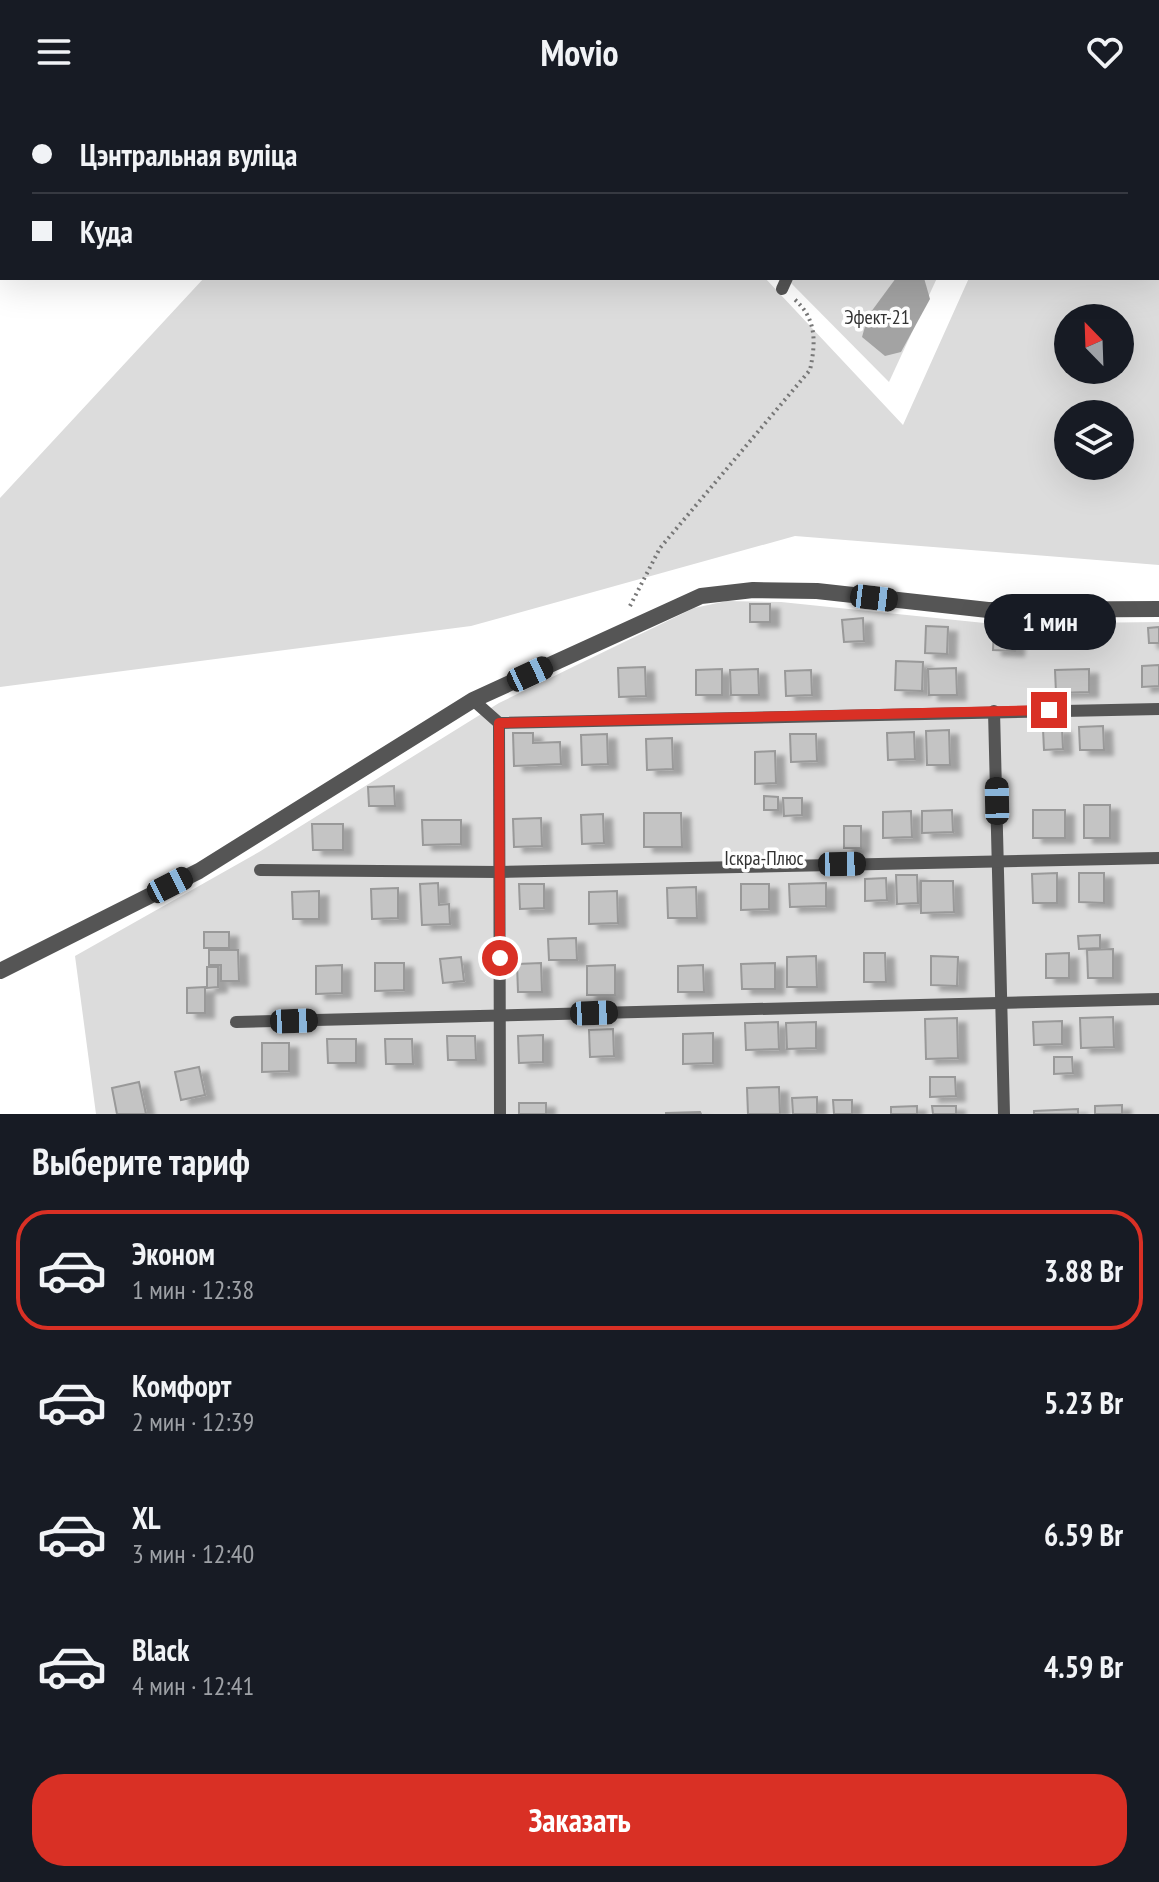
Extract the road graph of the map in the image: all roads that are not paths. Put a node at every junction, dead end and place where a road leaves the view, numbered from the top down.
1 (1159, 609) edge
2 (473, 700) junction
3 (1159, 709) edge
4 (994, 711) junction
5 (499, 723) junction
6 (1159, 858) edge
7 (998, 860) junction
8 (260, 870) dead end
9 (499, 872) junction
10 (0, 971) edge
11 (1159, 999) edge
12 (1001, 1001) junction
13 (500, 1016) junction
14 (236, 1022) dead end
15 (500, 1114) edge
16 (1004, 1114) edge

1 - 2 street
2 - 5 lane
2 - 10 street
3 - 4 lane
4 - 5 lane
4 - 7 lane
5 - 9 lane
6 - 7 lane
7 - 9 lane
7 - 12 lane
8 - 9 lane
9 - 13 lane
11 - 12 lane
12 - 13 lane
12 - 16 lane
13 - 14 lane
13 - 15 lane

